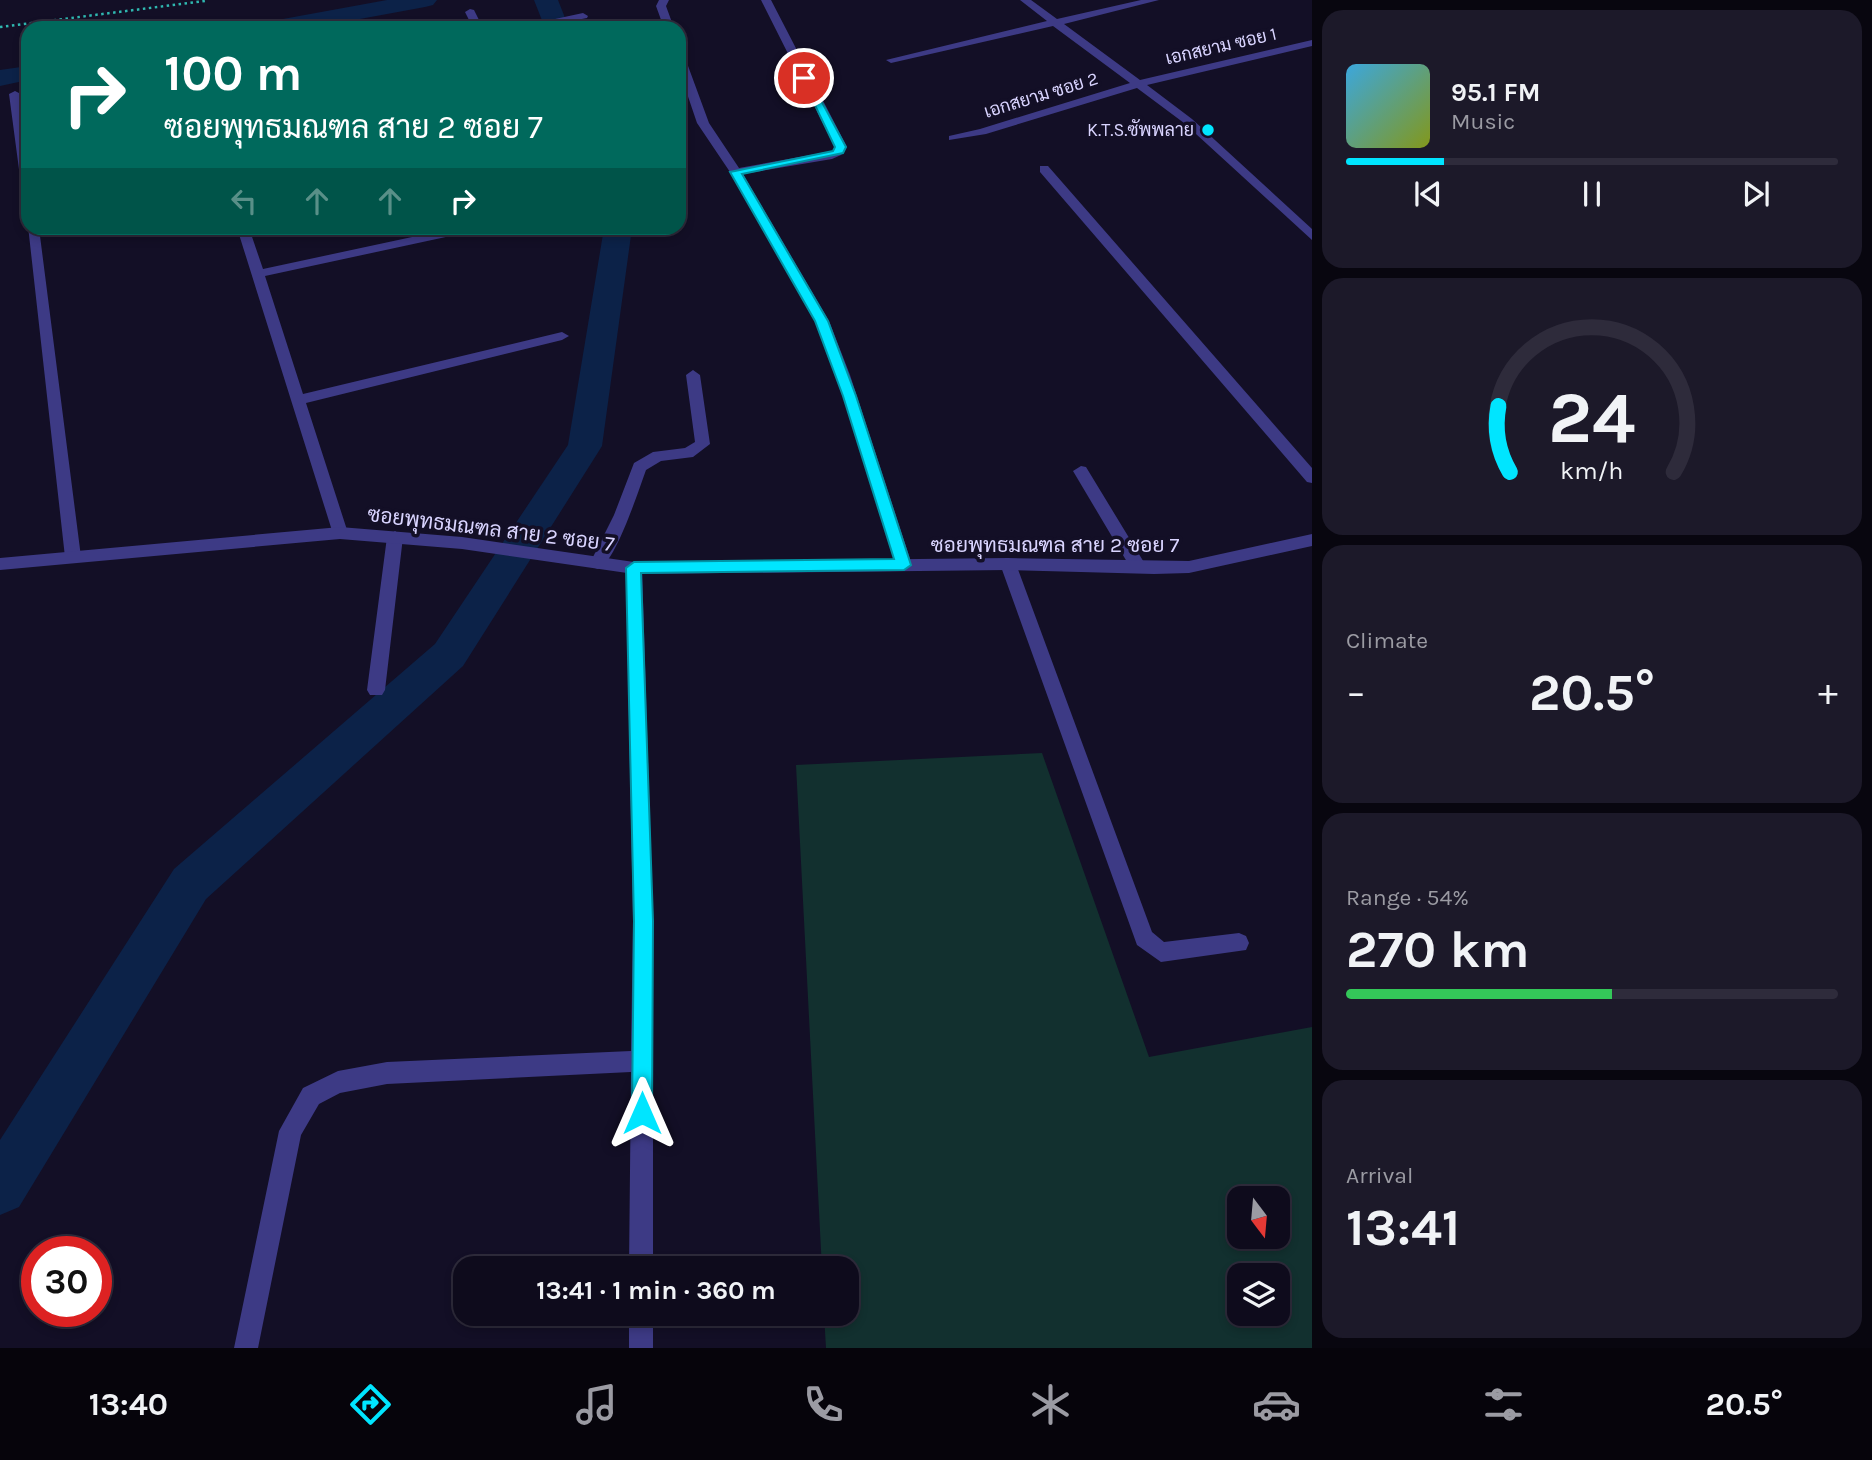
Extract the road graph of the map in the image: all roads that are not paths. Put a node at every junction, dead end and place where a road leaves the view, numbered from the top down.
1 (664, 0) edge
2 (766, 0) edge
3 (1025, 0) edge
4 (1154, 0) edge
5 (470, 12) dead end
6 (583, 16) dead end
7 (474, 21) edge
8 (556, 21) edge
9 (666, 21) edge
10 (1055, 23) junction
11 (1312, 43) edge
12 (891, 60) dead end
13 (686, 75) edge
14 (1138, 84) junction
15 (15, 94) dead end
16 (953, 138) dead end
17 (21, 139) edge
18 (1044, 169) dead end
19 (736, 172) junction
20 (34, 235) edge
21 (245, 235) edge
22 (437, 235) edge
23 (1312, 236) edge
24 (258, 274) junction
25 (562, 336) dead end
26 (692, 375) dead end
27 (298, 400) junction
28 (1081, 471) dead end
29 (1312, 478) edge
30 (340, 533) junction
31 (395, 537) junction
32 (1312, 540) edge
33 (73, 557) junction
34 (598, 563) junction
35 (0, 564) edge
36 (1009, 564) junction
37 (904, 565) junction
38 (634, 568) junction
39 (1139, 568) junction
40 (376, 690) dead end
41 (1239, 943) dead end
42 (642, 1061) junction
43 (641, 1256) edge
44 (641, 1326) edge
45 (247, 1348) edge
46 (641, 1348) edge

1 - 9 street
2 - 19 street
3 - 10 street
4 - 10 street
5 - 7 street
6 - 8 street
10 - 12 street
10 - 14 street
11 - 14 street, เอกสยาม ซอย 1
13 - 19 street
14 - 16 street, เอกสยาม ซอย 2
14 - 23 street
15 - 17 street
18 - 29 street
19 - 37 street
20 - 33 street
21 - 24 street
22 - 24 street
24 - 27 street
25 - 27 street
26 - 34 street
27 - 30 street
28 - 39 street
30 - 31 street, ซอยพุทธมณฑล สาย 2 ซอย 7
30 - 33 street, ซอยพุทธมณฑล สาย 2 ซอย 7
31 - 34 street, ซอยพุทธมณฑล สาย 2 ซอย 7
31 - 40 street
32 - 39 street, ซอยพุทธมณฑล สาย 2 ซอย 7
33 - 35 street, ซอยพุทธมณฑล สาย 2 ซอย 7
34 - 38 street, ซอยพุทธมณฑล สาย 2 ซอย 7
36 - 37 street, ซอยพุทธมณฑล สาย 2 ซอย 7
36 - 39 street, ซอยพุทธมณฑล สาย 2 ซอย 7
36 - 41 street
37 - 38 street, ซอยพุทธมณฑล สาย 2 ซอย 7
38 - 42 street
42 - 43 street
42 - 45 street
44 - 46 street

